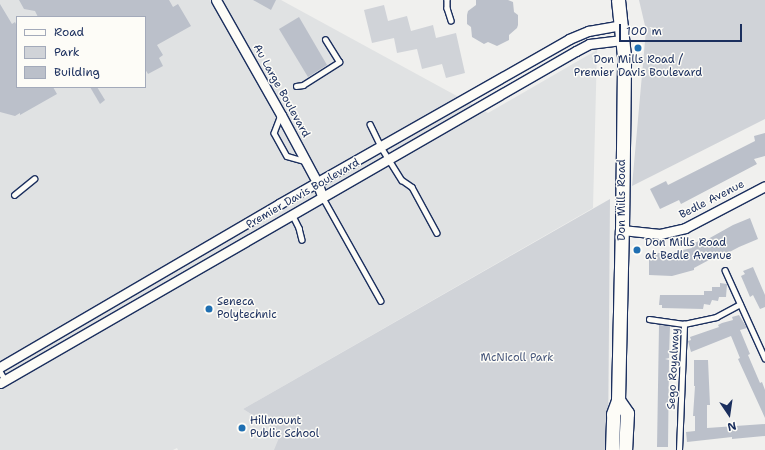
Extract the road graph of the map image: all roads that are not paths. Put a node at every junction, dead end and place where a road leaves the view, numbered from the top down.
1 (216, 0) edge
2 (447, 0) edge
3 (618, 0) edge
4 (451, 20) dead end
5 (622, 25) junction
6 (325, 40) dead end
7 (622, 40) junction
8 (296, 86) dead end
9 (281, 115) junction
10 (370, 124) dead end
11 (380, 147) junction
12 (388, 158) junction
13 (306, 162) junction
14 (34, 179) dead end
15 (317, 182) junction
16 (765, 186) edge
17 (14, 195) dead end
18 (322, 196) junction
19 (292, 214) junction
20 (622, 230) junction
21 (437, 233) dead end
22 (302, 240) dead end
23 (725, 270) dead end
24 (381, 300) dead end
25 (740, 304) junction
26 (650, 319) dead end
27 (684, 324) junction
28 (765, 358) edge
29 (0, 367) edge
30 (0, 371) edge
31 (3, 382) edge
32 (618, 400) junction
33 (612, 450) edge
34 (625, 450) edge
35 (679, 450) edge

1 - 9 street, Au Large Boulevard
2 - 4 lane
3 - 5 main road, Don Mills Road
5 - 7 main road, Don Mills Road
5 - 11 street, Premier Davis Boulevard
6 - 8 lane
7 - 12 street, Premier Davis Boulevard
7 - 20 main road, Don Mills Road
9 - 13 street, Au Large Boulevard
9 - 13 lane
10 - 11 lane
11 - 12 lane
11 - 15 street, Premier Davis Boulevard
12 - 18 street, Premier Davis Boulevard
12 - 21 lane
13 - 15 street, Au Large Boulevard
14 - 17 lane
15 - 18 street, Au Large Boulevard
15 - 29 street, Premier Davis Boulevard
16 - 20 street, Bedle Avenue
18 - 19 street, Premier Davis Boulevard
18 - 24 lane
19 - 22 lane
19 - 31 street, Premier Davis Boulevard
20 - 32 main road, Don Mills Road
23 - 25 lane
25 - 27 lane, Sego Royalway
25 - 28 lane
26 - 27 lane
27 - 35 lane, Sego Royalway
30 - 31 lane
32 - 33 main road, Don Mills Road
32 - 34 main road, Don Mills Road

